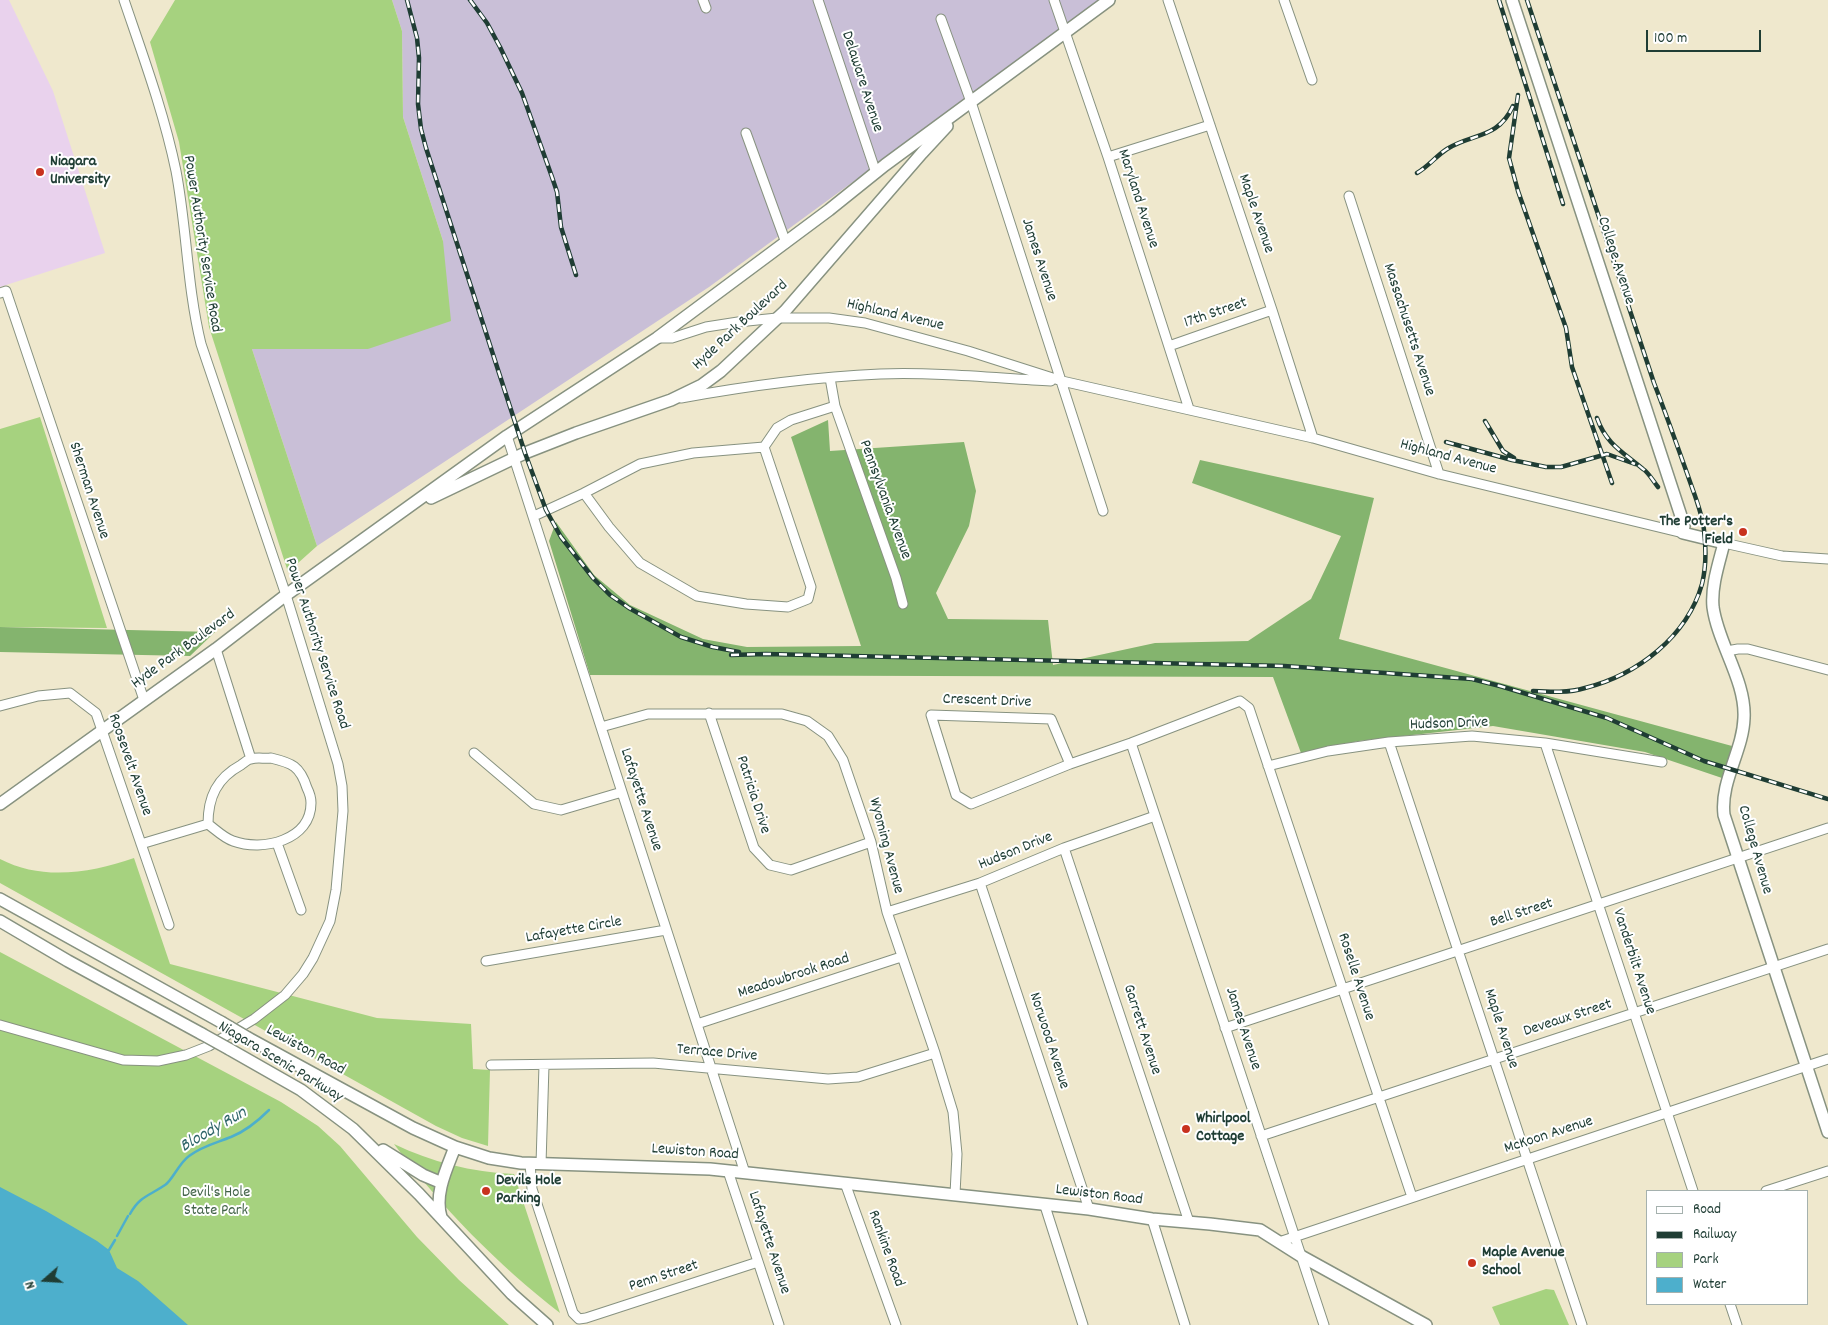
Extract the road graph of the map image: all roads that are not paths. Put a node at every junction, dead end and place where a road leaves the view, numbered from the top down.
1 (124, 0) edge
2 (818, 0) edge
3 (1054, 0) edge
4 (1109, 0) edge
5 (1168, 0) edge
6 (1284, 0) edge
7 (1512, 0) edge
8 (941, 19) dead end
9 (1065, 32) junction
10 (1312, 80) dead end
11 (971, 102) junction
12 (1210, 125) junction
13 (746, 132) dead end
14 (1108, 157) junction
15 (876, 173) junction
16 (1350, 196) dead end
17 (786, 243) junction
18 (3, 292) edge
19 (1272, 310) junction
20 (777, 318) junction
21 (657, 338) junction
22 (1169, 346) junction
23 (830, 378) junction
24 (1062, 381) junction
25 (670, 400) junction
26 (835, 406) junction
27 (1189, 409) junction
28 (506, 436) junction
29 (1313, 438) junction
30 (764, 447) junction
31 (514, 458) junction
32 (1439, 474) junction
33 (584, 493) junction
34 (1104, 511) dead end
35 (534, 516) junction
36 (387, 522) junction
37 (1683, 532) junction
38 (1724, 543) junction
39 (1828, 559) edge
40 (286, 595) junction
41 (903, 604) dead end
42 (216, 649) junction
43 (1727, 651) junction
44 (1828, 670) edge
45 (144, 700) junction
46 (0, 706) edge
47 (709, 712) junction
48 (601, 727) junction
49 (102, 730) junction
50 (1389, 742) junction
51 (1131, 743) junction
52 (1545, 743) junction
53 (474, 753) dead end
54 (251, 758) junction
55 (1662, 762) dead end
56 (1070, 764) junction
57 (1268, 766) junction
58 (622, 792) junction
59 (0, 804) edge
60 (1155, 816) junction
61 (208, 824) junction
62 (1828, 828) edge
63 (872, 842) junction
64 (277, 843) junction
65 (141, 844) junction
66 (1064, 848) junction
67 (1737, 858) junction
68 (980, 883) junction
69 (0, 899) edge
70 (1598, 904) junction
71 (301, 910) dead end
72 (886, 912) junction
73 (0, 921) edge
74 (169, 925) dead end
75 (666, 930) junction
76 (1828, 949) edge
77 (1458, 950) junction
78 (901, 957) junction
79 (486, 961) dead end
80 (1773, 967) junction
81 (1344, 988) junction
82 (1634, 1013) junction
83 (697, 1024) junction
84 (0, 1025) edge
85 (1226, 1028) junction
86 (935, 1052) junction
87 (1494, 1059) junction
88 (1828, 1059) edge
89 (491, 1064) dead end
90 (544, 1064) junction
91 (1806, 1066) junction
92 (711, 1068) junction
93 (1379, 1097) junction
94 (1667, 1113) junction
95 (1828, 1132) edge
96 (1261, 1136) junction
97 (363, 1138) junction
98 (455, 1147) junction
99 (1527, 1159) junction
100 (536, 1164) junction
101 (728, 1171) junction
102 (1828, 1171) edge
103 (745, 1172) junction
104 (442, 1182) junction
105 (846, 1183) junction
106 (1693, 1190) edge
107 (1769, 1190) edge
108 (955, 1194) junction
109 (1412, 1197) junction
110 (1045, 1206) junction
111 (1089, 1209) junction
112 (442, 1220) junction
113 (1152, 1220) junction
114 (1189, 1222) junction
115 (1294, 1236) junction
116 (1279, 1242) junction
117 (1301, 1256) junction
118 (758, 1262) junction
119 (1730, 1305) edge
120 (548, 1325) edge
121 (779, 1325) edge
122 (896, 1325) edge
123 (1083, 1325) edge
124 (1185, 1325) edge
125 (1324, 1325) edge
126 (1426, 1325) edge
127 (1582, 1325) edge
128 (1737, 1325) edge

1 - 40 street, Power Authority Service Road
2 - 15 street, Delaware Avenue
3 - 9 street, Maryland Avenue
4 - 9 main road, Hyde Park Boulevard
5 - 12 street, Maple Avenue
6 - 10 street
7 - 37 main road, College Avenue
8 - 11 street, James Avenue
9 - 11 main road, Hyde Park Boulevard
9 - 14 street, Maryland Avenue
11 - 15 main road, Hyde Park Boulevard
11 - 20 main road, Hyde Park Boulevard
11 - 24 street, James Avenue
12 - 14 street
12 - 19 street, Maple Avenue
13 - 17 street
14 - 22 street, Maryland Avenue
15 - 17 main road, Hyde Park Boulevard
16 - 32 street, Massachusetts Avenue
17 - 21 main road, Hyde Park Boulevard
18 - 45 street, Sherman Avenue
19 - 22 street, 17th Street
19 - 29 street, Maple Avenue
20 - 21 street, Highland Avenue
20 - 24 street, Highland Avenue
20 - 25 main road, Hyde Park Boulevard
21 - 28 main road, Hyde Park Boulevard
22 - 27 street, Maryland Avenue
23 - 24 street, Highland Avenue
23 - 25 street, Highland Avenue
23 - 26 street, Pennsylvania Avenue
24 - 27 street, Highland Avenue
24 - 34 street, James Avenue
25 - 31 main road, Hyde Park Boulevard
26 - 30 street
26 - 41 street, Pennsylvania Avenue
27 - 29 street, Highland Avenue
28 - 31 street, Lafayette Avenue
28 - 36 main road, Hyde Park Boulevard
29 - 32 street, Highland Avenue
30 - 33 street
30 - 33 street
31 - 35 street, Lafayette Avenue
31 - 36 main road, Hyde Park Boulevard
32 - 37 street, Highland Avenue
33 - 35 street
35 - 48 street, Lafayette Avenue
36 - 40 main road, Hyde Park Boulevard
37 - 38 main road, Highland Avenue
38 - 39 street, Highland Avenue
38 - 43 main road, College Avenue
40 - 42 main road, Hyde Park Boulevard
40 - 84 street, Power Authority Service Road
42 - 45 main road, Hyde Park Boulevard
42 - 54 street
43 - 44 street
43 - 67 main road, College Avenue
45 - 49 main road, Hyde Park Boulevard
46 - 49 street, Roosevelt Avenue
47 - 48 street, Wyoming Avenue
47 - 63 street, Wyoming Avenue
47 - 63 street, Patricia Drive
48 - 58 street, Lafayette Avenue
49 - 59 main road, Hyde Park Boulevard
49 - 65 street, Roosevelt Avenue
50 - 52 street, Hudson Drive
50 - 57 street, Hudson Drive
50 - 77 street, Maple Avenue
51 - 56 street, Crescent Drive
51 - 57 street, Crescent Drive
51 - 60 street, James Avenue
52 - 55 street, Hudson Drive
52 - 70 street, Vanderbilt Avenue
53 - 58 street
54 - 61 street
54 - 64 street
56 - 56 street, Crescent Drive
57 - 81 street, Roselle Avenue
58 - 75 street, Lafayette Avenue
60 - 66 street, Hudson Drive
60 - 85 street, James Avenue
61 - 64 street
61 - 65 street
62 - 67 street, Bell Street
63 - 72 street, Wyoming Avenue
64 - 71 street
65 - 74 street, Roosevelt Avenue
66 - 68 street, Hudson Drive
66 - 114 street, Garrett Avenue
67 - 70 street, Bell Street
67 - 80 main road, College Avenue
68 - 72 street, Hudson Drive
68 - 111 street, Norwood Avenue
69 - 98 main road, Lewiston Road, bridge
70 - 77 street, Bell Street
70 - 82 street, Vanderbilt Avenue
72 - 78 street, Wyoming Avenue
73 - 97 main road, Niagara Scenic Parkway, bridge
75 - 79 street, Lafayette Circle
75 - 83 street, Lafayette Avenue
76 - 80 street, Deveaux Street
77 - 81 street, Bell Street
77 - 87 street, Maple Avenue
78 - 83 street, Meadowbrook Road
78 - 86 street, Wyoming Avenue
80 - 82 street, Deveaux Street
80 - 91 main road, College Avenue
81 - 85 street, Bell Street
81 - 93 street, Roselle Avenue
82 - 87 street, Deveaux Street
82 - 94 street, Vanderbilt Avenue
83 - 92 street, Lafayette Avenue
85 - 96 street, James Avenue
86 - 92 street, Terrace Drive
86 - 108 street, Wyoming Avenue
87 - 93 street, Deveaux Street
87 - 99 street, Maple Avenue
88 - 91 street, McKoon Avenue
89 - 90 street, Terrace Drive
90 - 92 street, Terrace Drive
90 - 100 street
91 - 94 street, McKoon Avenue
91 - 95 main road, College Avenue
92 - 103 street, Lafayette Avenue
93 - 96 street, Deveaux Street
93 - 109 street, Roselle Avenue
94 - 99 street, McKoon Avenue
94 - 106 street, Vanderbilt Avenue
96 - 115 street, James Avenue
97 - 104 main road
97 - 112 main road, Niagara Scenic Parkway
98 - 100 main road, Lewiston Road
98 - 104 main road
99 - 109 street, McKoon Avenue
99 - 127 street, Maple Avenue
100 - 101 main road, Lewiston Road
100 - 118 street, Penn Street
101 - 103 main road, Lewiston Road
101 - 118 street, Lafayette Avenue
102 - 107 street
103 - 105 main road, Lewiston Road
104 - 112 main road
105 - 108 main road, Lewiston Road
105 - 122 street, Rankine Road
108 - 110 main road, Lewiston Road
109 - 115 street, McKoon Avenue
110 - 111 main road, Lewiston Road
110 - 123 street
111 - 113 main road, Lewiston Road
112 - 120 main road, Niagara Scenic Parkway
113 - 114 main road, Lewiston Road
113 - 124 street
114 - 116 main road, Lewiston Road
115 - 116 street, McKoon Avenue
115 - 117 street, James Avenue
116 - 117 main road, Lewiston Road
117 - 125 street, James Avenue
117 - 126 main road, Lewiston Road
118 - 121 street, Lafayette Avenue
119 - 128 street

